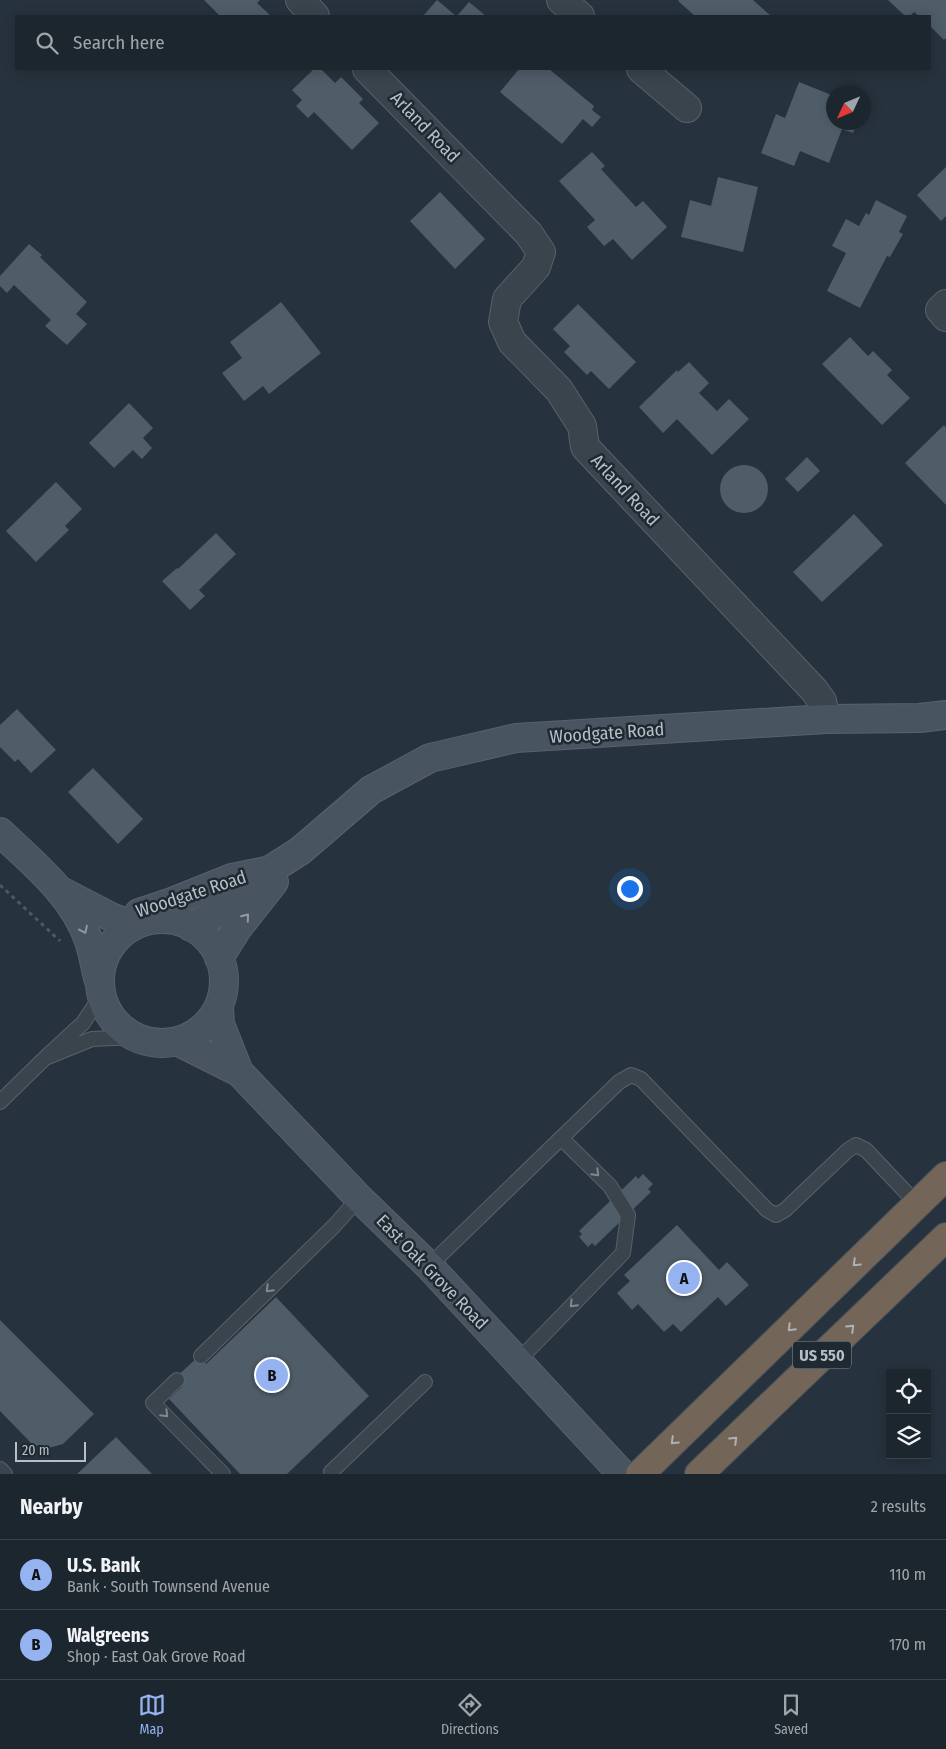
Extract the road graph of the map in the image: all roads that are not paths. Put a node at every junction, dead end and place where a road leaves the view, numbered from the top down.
1 (300, 0) edge
2 (561, 0) edge
3 (315, 15) edge
4 (579, 15) edge
5 (368, 70) edge
6 (642, 70) edge
7 (686, 108) dead end
8 (946, 304) edge
9 (946, 317) edge
10 (946, 715) edge
11 (826, 719) junction
12 (0, 832) edge
13 (300, 851) junction
14 (270, 870) junction
15 (58, 889) junction
16 (122, 921) junction
17 (191, 926) junction
18 (219, 958) junction
19 (100, 989) junction
20 (219, 1007) junction
21 (135, 1037) junction
22 (179, 1042) junction
23 (45, 1058) junction
24 (238, 1072) junction
25 (0, 1102) edge
26 (562, 1139) junction
27 (946, 1176) edge
28 (359, 1198) junction
29 (917, 1204) junction
30 (946, 1237) edge
31 (429, 1266) junction
32 (201, 1356) dead end
33 (518, 1361) junction
34 (177, 1380) dead end
35 (425, 1382) dead end
36 (0, 1468) edge
37 (330, 1473) edge
38 (5, 1474) edge
39 (223, 1474) edge
40 (622, 1474) edge
41 (640, 1474) edge
42 (698, 1474) edge

1 - 3 street
2 - 4 street
5 - 11 street, Arland Road
6 - 7 street
8 - 9 street
10 - 11 street, Woodgate Road
11 - 13 street, Woodgate Road
12 - 15 street
13 - 14 street, Woodgate Road
18 -> 13 street, Woodgate Road
14 - 16 street, Woodgate Road
14 - 17 street, Woodgate Road
15 - 16 street
15 -> 19 street
16 - 17 street
16 - 19 street
17 - 18 street
18 - 20 street
19 - 21 street
19 - 23 lane
20 - 22 street
20 - 24 street, East Oak Grove Road
21 - 22 street
21 - 23 lane
22 - 24 street, East Oak Grove Road
23 - 25 lane
24 - 28 street, East Oak Grove Road
26 - 29 lane
26 - 31 lane
26 -> 33 lane
27 - 29 highway, US 550
28 - 31 street, East Oak Grove Road
28 -> 32 lane
29 -> 41 highway, US 550
42 -> 30 highway, US 550
31 - 33 street, East Oak Grove Road
33 - 40 street, East Oak Grove Road
34 -> 39 lane
35 - 37 lane
36 - 38 lane

